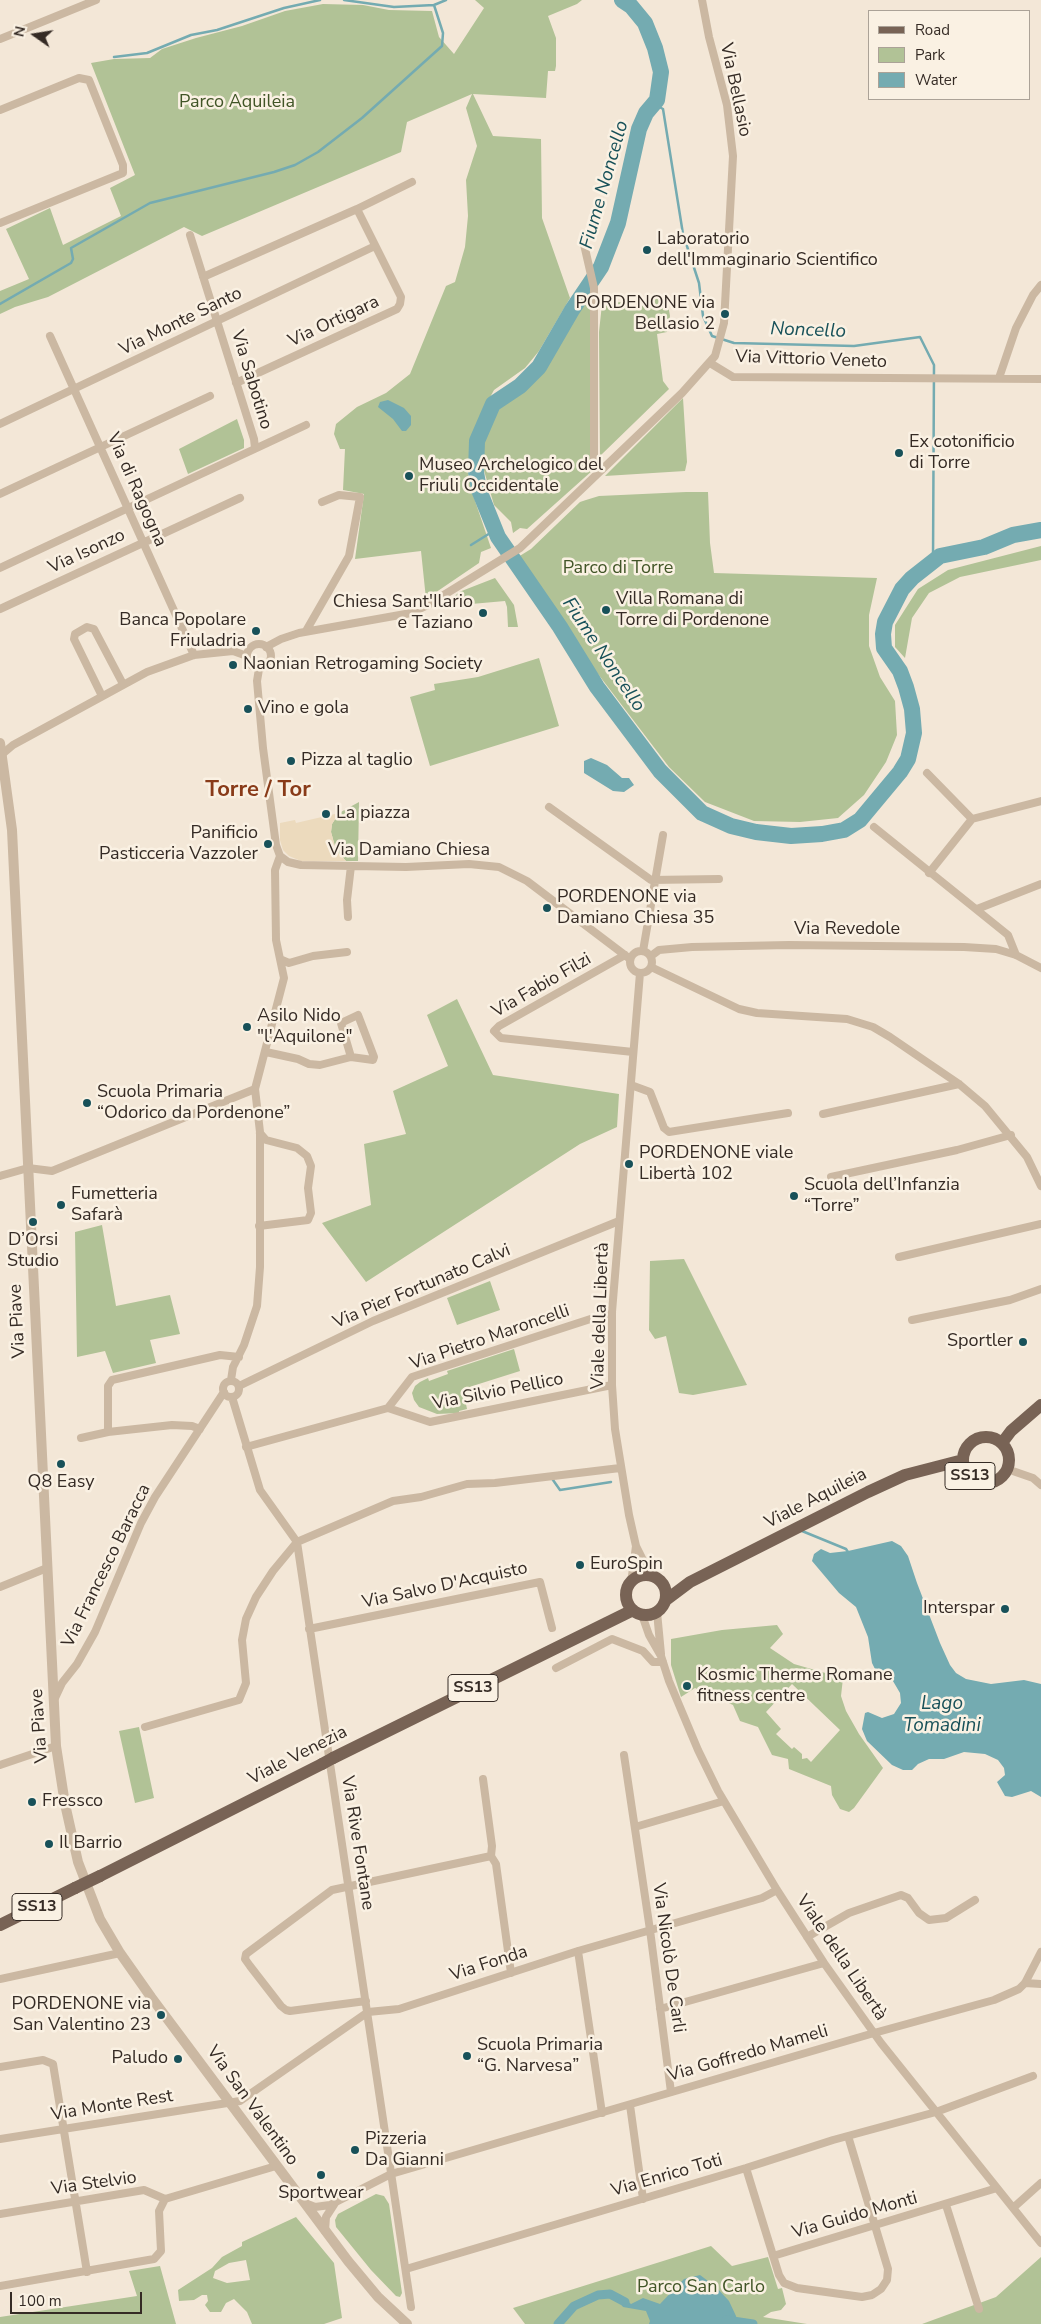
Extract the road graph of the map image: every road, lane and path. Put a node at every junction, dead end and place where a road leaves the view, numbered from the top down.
1 (96, 0) edge
2 (702, 0) edge
3 (0, 40) edge
4 (0, 110) edge
5 (412, 182) dead end
6 (357, 209) junction
7 (0, 223) edge
8 (190, 235) dead end
9 (583, 240) dead end
10 (375, 246) junction
11 (203, 277) junction
12 (1041, 286) edge
13 (217, 321) junction
14 (50, 336) dead end
15 (710, 363) junction
16 (999, 378) junction
17 (1041, 378) edge
18 (236, 383) junction
19 (75, 389) junction
20 (210, 396) dead end
21 (0, 424) edge
22 (306, 425) dead end
23 (101, 447) junction
24 (255, 448) junction
25 (598, 473) junction
26 (0, 494) edge
27 (240, 498) dead end
28 (322, 502) dead end
29 (129, 508) junction
30 (143, 542) junction
31 (0, 568) edge
32 (0, 609) edge
33 (306, 631) junction
34 (266, 647) junction
35 (194, 655) junction
36 (246, 656) junction
37 (260, 669) junction
38 (124, 684) junction
39 (102, 696) junction
40 (0, 743) edge
41 (1, 755) edge
42 (927, 773) dead end
43 (1041, 801) edge
44 (549, 807) dead end
45 (972, 819) junction
46 (874, 827) dead end
47 (663, 835) dead end
48 (280, 856) junction
49 (351, 866) junction
50 (929, 872) junction
51 (655, 880) junction
52 (720, 880) dead end
53 (1041, 884) edge
54 (977, 909) junction
55 (348, 917) dead end
56 (643, 951) junction
57 (347, 952) dead end
58 (1016, 955) junction
59 (651, 956) junction
60 (628, 957) junction
61 (282, 960) junction
62 (1040, 966) edge
63 (651, 967) junction
64 (640, 973) junction
65 (266, 1052) junction
66 (633, 1052) junction
67 (351, 1057) junction
68 (959, 1084) junction
69 (631, 1085) junction
70 (255, 1089) junction
71 (788, 1113) dead end
72 (823, 1114) dead end
73 (260, 1132) junction
74 (1011, 1136) junction
75 (28, 1168) junction
76 (0, 1176) edge
77 (831, 1177) dead end
78 (1041, 1186) edge
79 (619, 1221) junction
80 (1041, 1224) edge
81 (259, 1226) junction
82 (899, 1257) dead end
83 (1041, 1289) edge
84 (612, 1312) junction
85 (912, 1320) dead end
86 (239, 1357) junction
87 (231, 1380) junction
88 (612, 1385) junction
89 (239, 1386) junction
90 (224, 1392) junction
91 (232, 1397) junction
92 (1041, 1405) edge
93 (388, 1408) junction
94 (200, 1429) junction
95 (108, 1432) junction
96 (81, 1438) dead end
97 (1002, 1444) junction
98 (246, 1447) junction
99 (964, 1460) junction
100 (620, 1468) junction
101 (1007, 1469) junction
102 (1041, 1485) edge
103 (297, 1542) junction
104 (636, 1546) junction
105 (47, 1568) junction
106 (655, 1578) junction
107 (690, 1582) junction
108 (631, 1583) junction
109 (0, 1587) edge
110 (666, 1600) junction
111 (634, 1607) junction
112 (657, 1612) junction
113 (552, 1628) dead end
114 (309, 1629) junction
115 (662, 1659) junction
116 (556, 1668) dead end
117 (54, 1702) junction
118 (145, 1727) dead end
119 (56, 1746) junction
120 (624, 1755) dead end
121 (0, 1765) edge
122 (482, 1780) dead end
123 (724, 1800) junction
124 (635, 1827) junction
125 (491, 1856) junction
126 (348, 1885) junction
127 (777, 1890) junction
128 (90, 1894) joint
129 (975, 1900) dead end
130 (0, 1925) edge
131 (650, 1930) junction
132 (807, 1936) junction
133 (578, 1951) junction
134 (1041, 1952) edge
135 (120, 1953) junction
136 (824, 1963) junction
137 (511, 1973) junction
138 (0, 1979) edge
139 (1025, 1983) junction
140 (1041, 1984) edge
141 (366, 2001) junction
142 (660, 2009) junction
143 (368, 2012) junction
144 (874, 2033) junction
145 (0, 2067) edge
146 (1033, 2076) dead end
147 (671, 2092) junction
148 (228, 2102) junction
149 (630, 2105) junction
150 (936, 2112) junction
151 (602, 2113) junction
152 (64, 2129) junction
153 (848, 2136) junction
154 (0, 2139) edge
155 (276, 2166) junction
156 (746, 2168) junction
157 (391, 2174) junction
158 (1041, 2183) edge
159 (997, 2188) junction
160 (165, 2199) junction
161 (643, 2199) junction
162 (75, 2202) junction
163 (303, 2202) junction
164 (335, 2204) junction
165 (946, 2205) junction
166 (1013, 2208) junction
167 (0, 2214) edge
168 (875, 2226) junction
169 (325, 2232) junction
170 (1041, 2243) edge
171 (773, 2256) junction
172 (406, 2269) junction
173 (86, 2272) junction
174 (0, 2286) edge
175 (411, 2307) dead end
176 (980, 2309) dead end
177 (407, 2324) edge

1 - 3 street
2 - 15 street, Via Bellasio
4 - 7 street
5 - 6 street
6 - 10 street, Via Ortigara
6 - 11 street
8 - 11 street, Via Sabotino
9 - 25 street
10 - 13 street, Via Monte Santo
10 - 18 street, Via Ortigara
11 - 13 street, Via Sabotino
12 - 16 street
13 - 18 street, Via Sabotino
13 - 19 street, Via Monte Santo
14 - 19 street, Via di Ragogna
15 - 16 street, Via Vittorio Veneto
15 - 25 street, Via Vittorio Veneto
16 - 17 street, Via Vittorio Veneto
18 - 24 street, Via Sabotino
19 - 21 street, Via Monte Santo
19 - 23 street, Via di Ragogna
20 - 23 street
22 - 24 street
23 - 26 street
23 - 29 street, Via di Ragogna
24 - 29 street
25 - 33 street, Via Vittorio Veneto
27 - 30 street, Via Isonzo
28 - 33 street
29 - 30 street, Via di Ragogna
29 - 31 street
30 - 32 street, Via Isonzo
30 - 35 street, Via di Ragogna
33 - 34 street, Via Vittorio Veneto
34 - 36 street, Via Vittorio Veneto
34 - 37 street
35 - 36 street
35 - 38 street
36 - 37 street
37 - 48 street
38 - 39 street
38 - 39 street
39 - 41 street
40 - 41 street, Via Piave
41 - 75 street, Via Piave
42 - 45 street
43 - 45 street
44 - 51 street
45 - 50 street
46 - 50 street
47 - 51 street
48 - 49 street, Via Damiano Chiesa
48 - 61 street
49 - 55 street
49 - 60 street, Via Damiano Chiesa
50 - 54 street
51 - 52 street
51 - 56 street
53 - 54 street
54 - 58 street
56 - 59 street
56 - 60 street
57 - 61 street
58 - 59 street, Via Revedole
58 - 62 street, Via Revedole
59 - 63 street
60 - 64 street
60 - 66 street, Via Fabio Filzi
61 - 65 street
63 - 64 street
63 - 68 street
64 - 66 street, Viale della Libertà
65 - 67 street
65 - 70 street
66 - 69 street, Viale della Libertà
67 - 67 street
68 - 72 street
68 - 74 street
69 - 71 street
69 - 79 street, Viale della Libertà
70 - 73 street
70 - 75 street
73 - 81 street
73 - 81 street
74 - 77 street
74 - 78 street
75 - 76 street
75 - 105 street, Via Piave
79 - 84 street, Viale della Libertà
79 - 89 street, Via Pier Fortunato Calvi
80 - 82 street
81 - 86 street
83 - 85 street
84 - 88 street, Viale della Libertà
84 - 93 street, Via Pietro Maroncelli
86 - 87 street
86 - 95 street
87 - 89 street
87 - 90 street
88 - 93 street, Via Silvio Pellico
88 - 100 street, Viale della Libertà
89 - 91 street
90 - 91 street
90 - 94 street, Via Francesco Baracca
91 - 98 street, Via Rive Fontane
92 - 97 main road, SS13
93 - 98 street
94 - 95 street
94 - 117 street, Via Francesco Baracca
95 - 96 street
97 - 99 main road, SS13
97 - 101 main road, SS13
98 - 103 street, Via Rive Fontane
99 - 101 main road, SS13
99 - 107 main road, Viale Aquileia / SS13
100 - 103 street
100 - 104 street, Viale della Libertà
101 - 102 street
103 - 114 street, Via Rive Fontane
103 - 118 street
104 - 106 street, Viale della Libertà
104 - 108 street, Viale della Libertà
105 - 109 street
105 - 117 street, Via Piave
106 - 107 main road
106 - 108 main road
106 - 110 main road
107 - 110 main road, Viale Aquileia / SS13
108 - 111 main road
110 - 112 main road, Viale Aquileia / SS13
111 - 112 main road, SS13
111 - 115 street, Viale della Libertà
111 - 130 main road, Viale Venezia / SS13, bridge
112 - 115 street, Viale della Libertà
113 - 114 street, Via Salvo D'Acquisto
114 - 126 street, Via Rive Fontane
115 - 116 street
115 - 123 street, Viale della Libertà
117 - 119 street, Via Piave
119 - 121 street
119 - 128 street, Via Piave
120 - 124 street, Via Nicolò De Carli
122 - 125 street
123 - 124 street
123 - 127 street, Viale della Libertà
124 - 131 street, Via Nicolò De Carli
125 - 126 street
125 - 137 street
126 - 141 street, Via Rive Fontane
126 - 141 street
127 - 131 street, Via Fonda
127 - 132 street, Viale della Libertà
128 - 135 street, Via San Valentino
129 - 132 street
131 - 133 street, Via Fonda
131 - 142 street, Via Nicolò De Carli
132 - 136 street, Viale della Libertà
133 - 137 street, Via Fonda
133 - 151 street
134 - 139 street
135 - 138 street
135 - 148 street, Via San Valentino
136 - 142 street
136 - 144 street, Viale della Libertà
137 - 143 street, Via Fonda
139 - 140 street
139 - 144 street, Via Goffredo Mameli
141 - 143 street, Via Rive Fontane
142 - 147 street, Via Nicolò De Carli
143 - 148 street, Via Fonda
143 - 157 street, Via Rive Fontane
144 - 147 street, Via Goffredo Mameli
144 - 150 street, Viale della Libertà
145 - 152 street
146 - 150 street, Via Enrico Toti
147 - 149 street, Via Goffredo Mameli
148 - 152 street, Via Monte Rest
148 - 155 street, Via San Valentino
149 - 151 street, Via Goffredo Mameli
149 - 161 street
150 - 153 street, Via Enrico Toti
150 - 159 street, Viale della Libertà
151 - 157 street, Via Goffredo Mameli
152 - 154 street, Via Monte Rest
152 - 162 street
153 - 156 street, Via Enrico Toti
153 - 168 street
155 - 160 street
155 - 163 street, Via San Valentino
156 - 161 street, Via Enrico Toti
156 - 171 street
157 - 164 street, Via Goffredo Mameli
157 - 172 street, Via Rive Fontane
158 - 166 street
159 - 165 street, Via Guido Monti
159 - 166 street, Viale della Libertà
160 - 162 street, Via Stelvio
160 - 173 street
161 - 172 street, Via Enrico Toti
162 - 167 street, Via Stelvio
162 - 173 street
163 - 164 street
163 - 169 street, Via San Valentino
164 - 169 street
165 - 168 street, Via Guido Monti
165 - 176 street, Via Guido Monti
166 - 170 street, Viale della Libertà
168 - 171 street, Via Guido Monti
168 - 171 street
169 - 177 street, Via San Valentino
172 - 175 street, Via Rive Fontane
173 - 174 street

